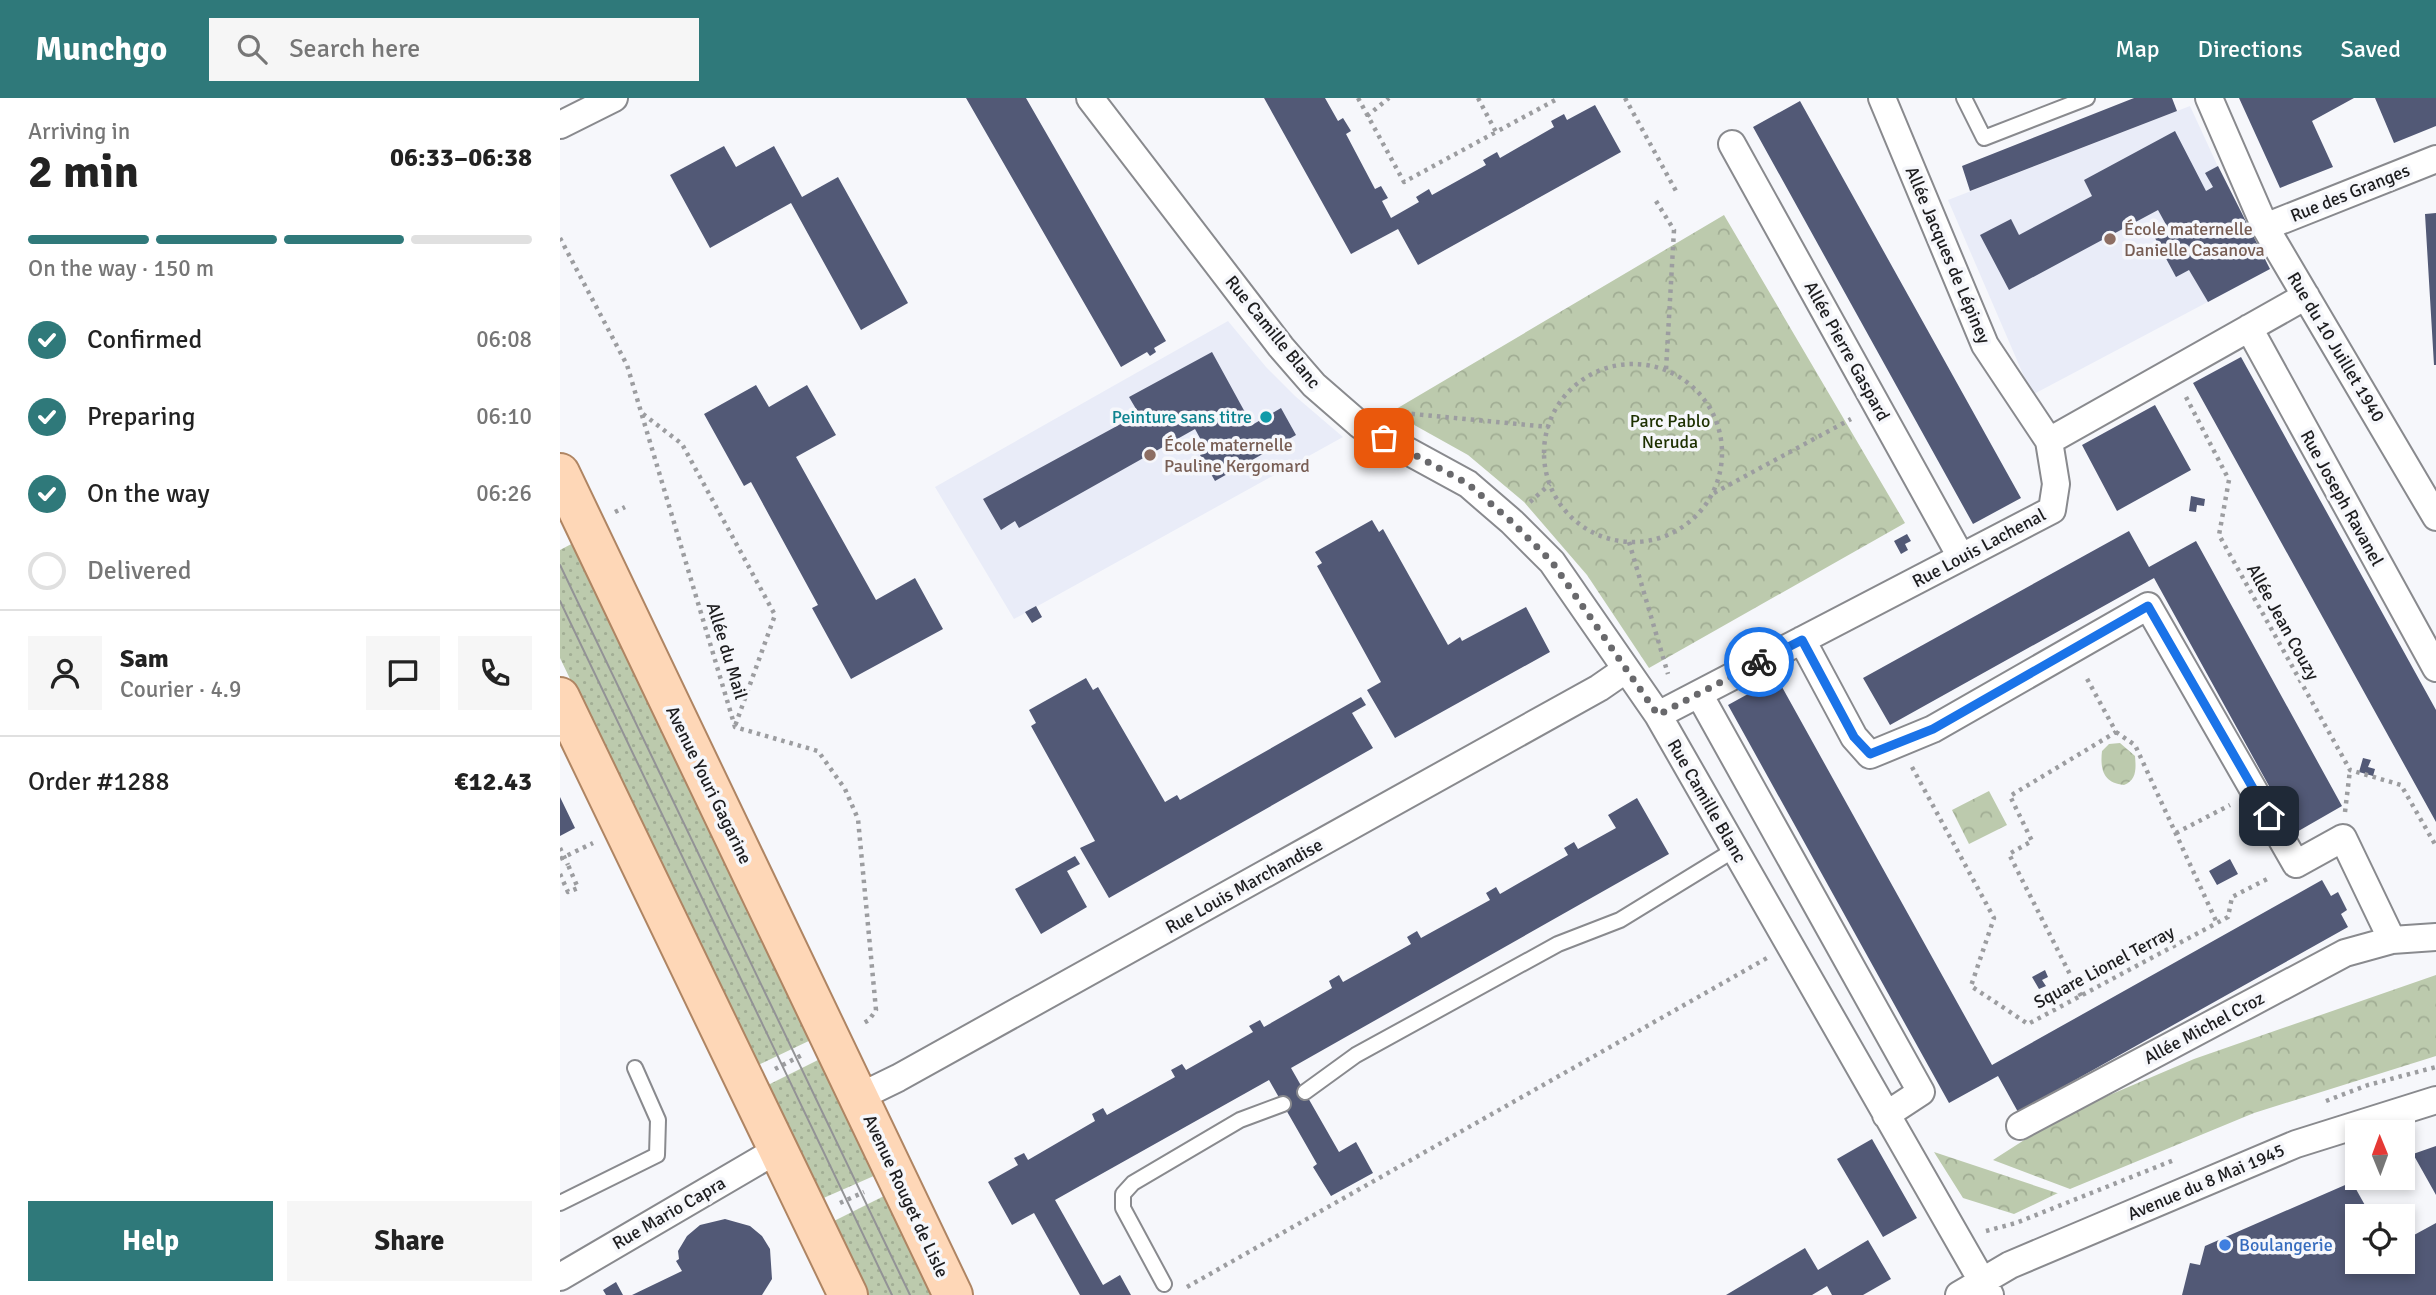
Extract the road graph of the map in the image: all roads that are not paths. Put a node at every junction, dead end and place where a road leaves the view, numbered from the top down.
1 (614, 98) edge
2 (1090, 98) edge
3 (1882, 98) edge
4 (1964, 98) edge
5 (2208, 98) edge
6 (2077, 100) edge
7 (560, 125) edge
8 (1732, 144) dead end
9 (2436, 159) edge
10 (2264, 227) junction
11 (2306, 296) junction
12 (2249, 328) junction
13 (2049, 442) junction
14 (560, 473) edge
15 (2436, 517) edge
16 (1961, 557) junction
17 (1802, 640) junction
18 (2436, 668) edge
19 (1625, 670) junction
20 (560, 698) edge
21 (1678, 705) junction
22 (1734, 850) junction
23 (2436, 937) edge
24 (2392, 940) junction
25 (635, 1068) dead end
26 (1305, 1092) dead end
27 (859, 1097) junction
28 (2436, 1100) edge
29 (1283, 1104) dead end
30 (1886, 1115) junction
31 (2020, 1126) dead end
32 (777, 1150) junction
33 (560, 1203) edge
34 (560, 1277) edge
35 (1164, 1284) dead end
36 (1986, 1287) edge
37 (848, 1295) edge
38 (953, 1295) edge
39 (1959, 1295) edge

1 - 7 street
2 - 19 street, Rue Camille Blanc
3 - 13 street, Allée Jacques de Lépiney
4 - 6 lane
5 - 10 street, Rue du 10 Juillet 1940
8 - 16 street, Allée Pierre Gaspard
9 - 10 street, Rue des Granges
10 - 11 street, Rue du 10 Juillet 1940
11 - 12 street
11 - 15 street, Rue du 10 Juillet 1940
12 - 13 street
12 - 18 street, Rue Joseph Ravanel
13 - 16 street, Rue Louis Lachenal
14 - 27 main road, Avenue Youri Gagarine
16 - 17 street, Rue Louis Lachenal
17 - 21 street, Rue Louis Lachenal
17 - 24 street
19 - 21 street, Rue Camille Blanc
19 - 27 street, Rue Louis Marchandise
20 - 32 main road
21 - 22 street, Rue Camille Blanc
21 - 30 street
22 - 26 lane
22 - 30 street, Rue Camille Blanc
23 - 24 street, Allée Michel Croz
24 - 31 street, Allée Michel Croz
25 - 33 lane
27 - 38 main road, Avenue Rouget de Lisle
28 - 36 street, Avenue du 8 Mai 1945
29 - 35 lane
30 - 36 street, Rue Camille Blanc
32 - 34 street, Rue Mario Capra
32 - 37 main road
36 - 39 street, Avenue du 8 Mai 1945

